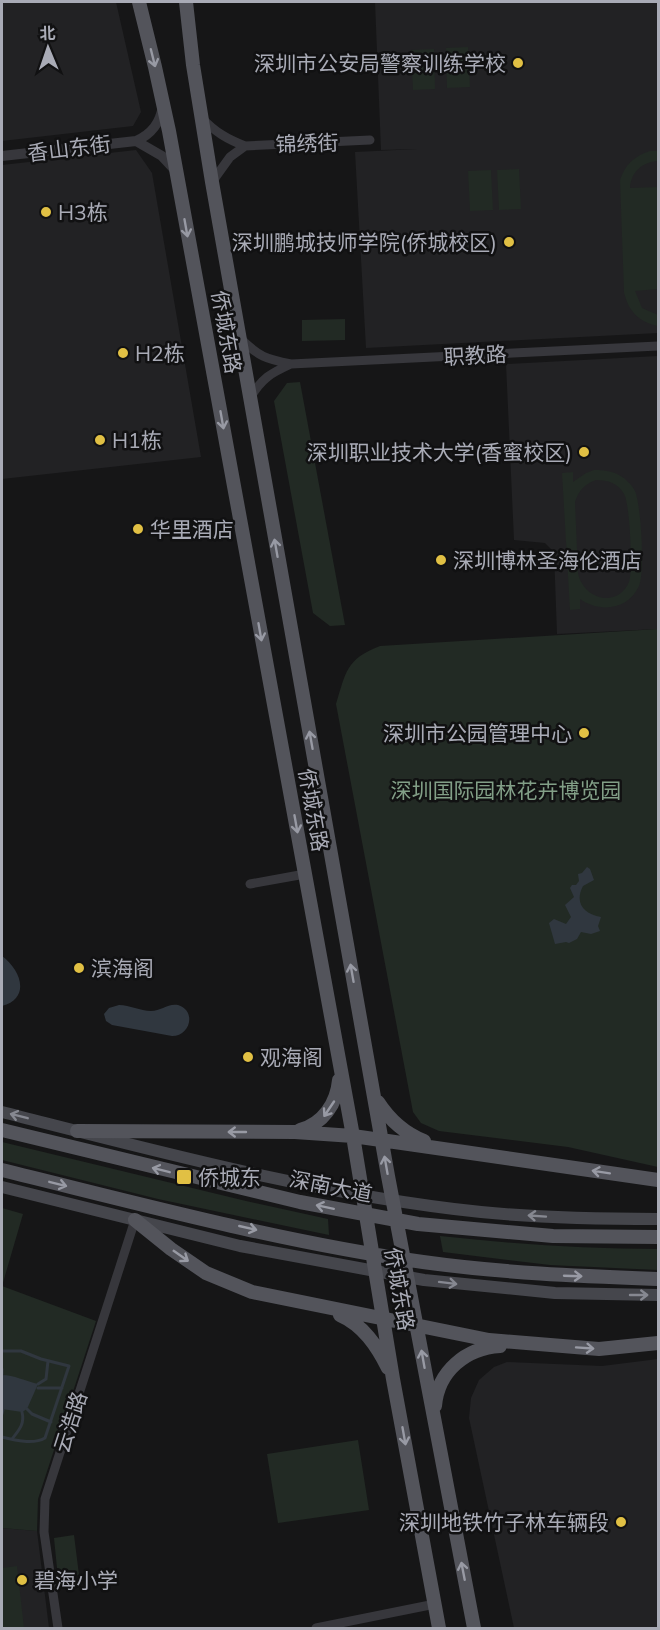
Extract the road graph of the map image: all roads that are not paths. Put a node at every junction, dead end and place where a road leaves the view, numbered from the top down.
1 (139, 2) edge
2 (186, 2) edge
3 (164, 103) junction
4 (201, 117) junction
5 (370, 140) dead end
6 (136, 141) junction
7 (245, 146) junction
8 (2, 156) edge
9 (176, 171) junction
10 (212, 182) junction
11 (239, 337) junction
12 (658, 346) edge
13 (291, 364) junction
14 (250, 398) junction
15 (305, 874) junction
16 (250, 884) dead end
17 (340, 1070) junction
18 (374, 1096) junction
19 (2, 1112) edge
20 (2, 1131) edge
21 (76, 1131) junction
22 (295, 1132) junction
23 (353, 1136) junction
24 (382, 1139) junction
25 (436, 1147) junction
26 (2, 1170) edge
27 (658, 1180) edge
28 (2, 1187) edge
29 (658, 1219) edge
30 (135, 1220) junction
31 (658, 1237) edge
32 (658, 1278) edge
33 (658, 1295) edge
34 (321, 1307) junction
35 (384, 1320) junction
36 (417, 1326) junction
37 (526, 1343) junction
38 (658, 1343) edge
39 (393, 1379) junction
40 (434, 1422) junction
41 (435, 1604) junction
42 (58, 1629) edge
43 (316, 1629) edge
44 (439, 1629) edge
45 (474, 1629) edge

1 -> 3 main road, 侨城东路
2 - 4 main road, 侨城东路
3 - 6 street, 香山东街
3 - 9 main road, 侨城东路
4 - 7 street, 锦绣街
4 - 10 main road, 侨城东路
5 - 7 street, 锦绣街
6 - 8 street, 香山东街
6 - 9 street, 香山东街
7 - 10 street, 锦绣街
9 -> 15 main road, 侨城东路
10 - 11 main road, 侨城东路
11 - 13 street, 职教路
11 - 14 main road, 侨城东路
12 - 13 street, 职教路
13 - 14 street, 职教路
18 -> 14 main road, 侨城东路
15 - 16 street
15 - 17 main road, 侨城东路
17 -> 22 main road
17 - 23 main road, 侨城东路
18 - 24 main road, 侨城东路
18 - 25 main road
21 -> 19 main road
31 -> 20 main road, 深南大道
22 -> 21 main road
29 -> 21 main road
22 - 23 main road
23 - 24 main road
23 - 35 main road, 侨城东路
24 - 25 main road
36 -> 24 main road, 侨城东路
27 -> 25 main road
26 -> 32 main road
28 - 30 main road
30 -> 33 main road
30 -> 34 main road
30 - 42 street, 云浩路
34 - 35 main road
34 - 39 main road
35 - 36 main road
35 - 39 main road, 侨城东路
36 - 37 main road
40 -> 36 main road, 侨城东路
37 -> 38 main road
37 - 40 main road
39 -> 41 main road, 侨城东路
45 -> 40 main road, 侨城东路
41 - 43 street
41 - 44 main road, 侨城东路

